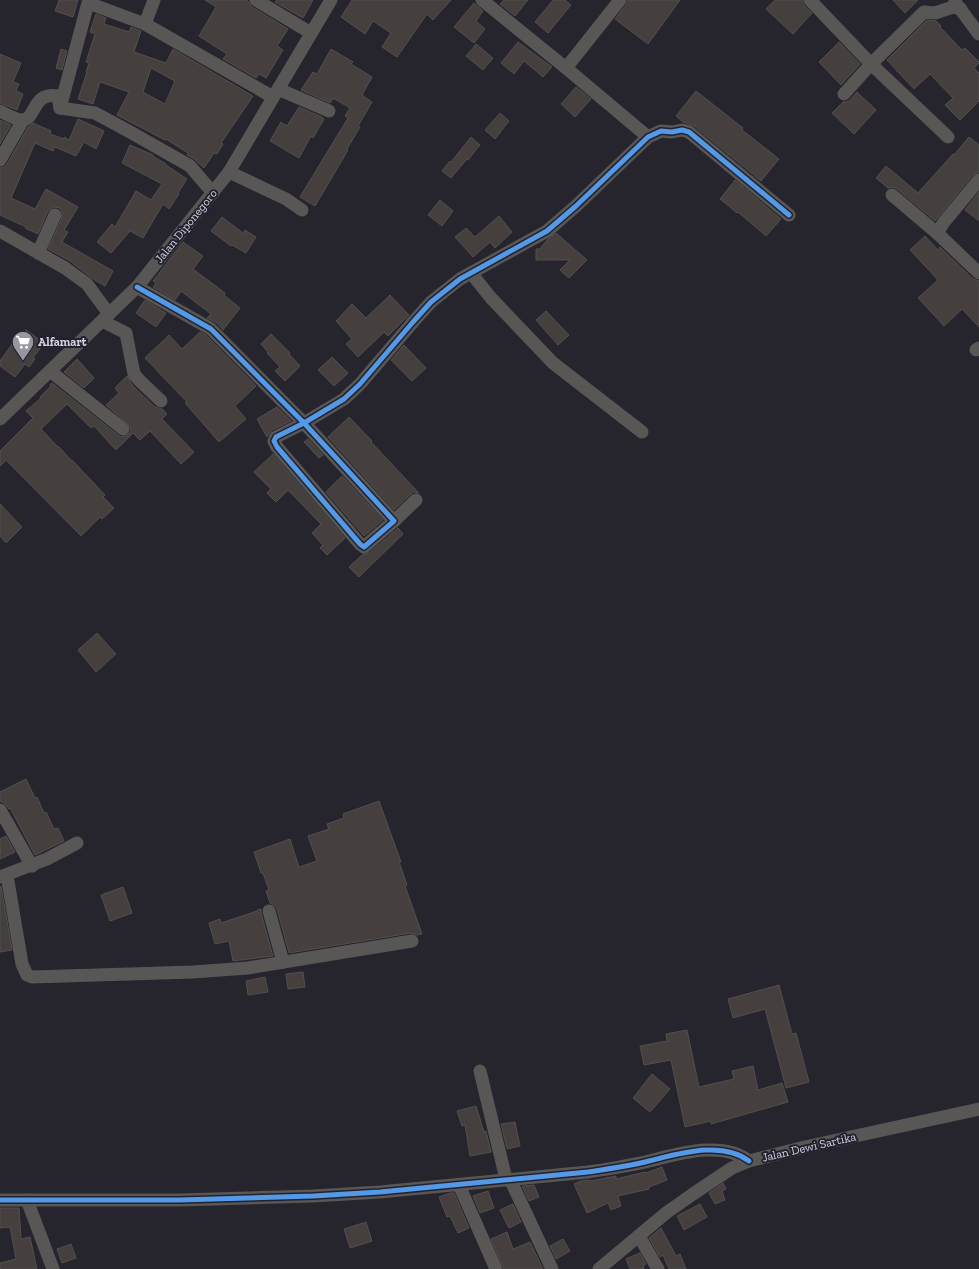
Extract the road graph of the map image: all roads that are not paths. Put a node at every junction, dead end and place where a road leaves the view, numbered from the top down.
1 (154, 0) edge
2 (256, 0) edge
3 (331, 0) edge
4 (482, 0) edge
5 (620, 0) edge
6 (810, 0) edge
7 (89, 1) edge
8 (957, 5) edge
9 (146, 24) junction
10 (311, 33) junction
11 (979, 34) edge
12 (871, 64) junction
13 (566, 68) junction
14 (276, 93) junction
15 (844, 94) dead end
16 (60, 108) junction
17 (0, 111) edge
18 (329, 112) dead end
19 (23, 120) junction
20 (648, 137) junction
21 (948, 138) dead end
22 (0, 160) edge
23 (229, 172) junction
24 (979, 180) edge
25 (213, 193) junction
26 (892, 195) dead end
27 (302, 210) dead end
28 (55, 215) dead end
29 (789, 215) dead end
30 (0, 231) edge
31 (937, 233) junction
32 (38, 253) junction
33 (471, 273) junction
34 (979, 273) edge
35 (137, 287) junction
36 (105, 318) junction
37 (50, 372) junction
38 (161, 401) dead end
39 (2, 413) edge
40 (304, 423) junction
41 (123, 429) dead end
42 (642, 432) dead end
43 (416, 500) dead end
44 (394, 521) junction
45 (0, 810) edge
46 (76, 843) dead end
47 (32, 866) junction
48 (4, 876) edge
49 (269, 911) dead end
50 (412, 941) dead end
51 (283, 962) junction
52 (480, 1071) dead end
53 (979, 1109) edge
54 (749, 1161) junction
55 (508, 1179) junction
56 (460, 1185) junction
57 (0, 1200) edge
58 (27, 1200) junction
59 (639, 1236) junction
60 (53, 1269) edge
61 (496, 1269) edge
62 (552, 1269) edge
63 (599, 1269) edge
64 (658, 1269) edge

1 - 9 street
2 - 10 street
3 - 10 street, Jalan Diponegoro
4 - 13 street
5 - 13 street
6 - 12 street
7 - 9 street
7 - 16 street
8 - 11 street
8 - 12 street
9 - 14 street
10 - 14 street, Jalan Diponegoro
12 - 15 street
12 - 21 street
13 - 20 street
14 - 18 street
14 - 23 street, Jalan Diponegoro
16 - 19 street
16 - 25 street
17 - 19 street
19 - 22 street
20 - 29 street
20 - 33 street
23 - 25 street, Jalan Diponegoro
23 - 27 street
24 - 31 street
25 - 35 street, Jalan Diponegoro
26 - 31 street
28 - 32 street
30 - 32 street
31 - 34 street
32 - 36 street
33 - 40 street
33 - 42 street
35 - 36 street, Jalan Diponegoro
35 - 40 street
36 - 37 street, Jalan Diponegoro
36 - 38 street
37 - 39 street, Jalan Diponegoro
37 - 41 street
40 - 44 street
40 - 44 street
43 - 44 street
45 - 47 street
46 - 47 street
47 - 48 street
48 - 51 street
49 - 51 street
50 - 51 street
52 - 55 street
53 - 54 street, Jalan Dewi Sartika
54 - 55 street
54 - 59 street, Jalan Dewi Sartika
55 - 56 street
55 - 62 street
56 - 58 street
56 - 61 street
57 - 58 street
58 - 60 street
59 - 63 street, Jalan Dewi Sartika
59 - 64 street

